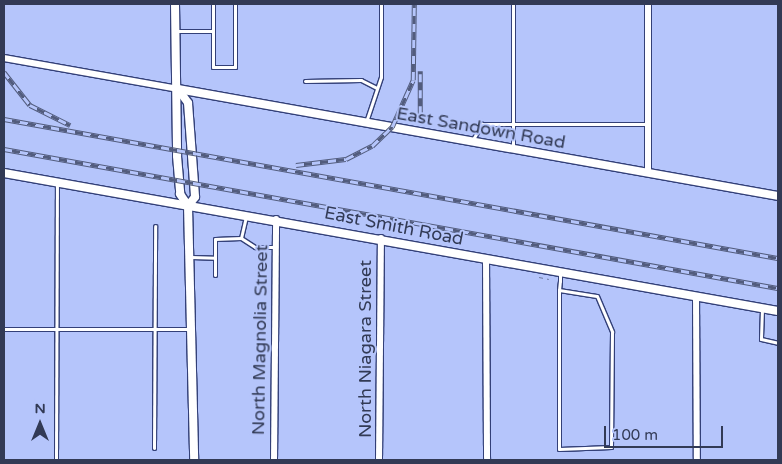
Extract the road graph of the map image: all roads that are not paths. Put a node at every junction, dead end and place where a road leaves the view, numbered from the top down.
1 (175, 4) edge
2 (213, 4) edge
3 (234, 4) edge
4 (381, 4) edge
5 (513, 4) edge
6 (648, 4) edge
7 (176, 30) junction
8 (212, 31) junction
9 (4, 58) edge
10 (305, 80) dead end
11 (377, 88) junction
12 (178, 89) junction
13 (366, 122) junction
14 (512, 124) junction
15 (648, 124) junction
16 (472, 141) junction
17 (513, 149) junction
18 (648, 173) junction
19 (4, 174) edge
20 (57, 183) junction
21 (778, 196) edge
22 (188, 206) junction
23 (246, 215) junction
24 (276, 220) junction
25 (155, 226) dead end
26 (241, 238) junction
27 (381, 238) junction
28 (276, 247) junction
29 (191, 257) junction
30 (215, 258) junction
31 (486, 259) junction
32 (560, 272) junction
33 (215, 275) dead end
34 (560, 290) junction
35 (696, 296) junction
36 (762, 308) junction
37 (778, 311) edge
38 (4, 329) edge
39 (56, 329) junction
40 (155, 329) junction
41 (194, 329) junction
42 (778, 343) edge
43 (154, 448) dead end
44 (56, 460) edge
45 (194, 460) edge
46 (274, 460) edge
47 (379, 460) edge
48 (487, 460) edge
49 (697, 460) edge

1 - 7 street
2 - 8 lane
3 - 8 lane
4 - 11 lane
5 - 14 lane
6 - 15 street
7 - 8 lane
7 - 12 street
9 - 12 street
10 - 11 lane
11 - 13 lane
12 - 13 street, East Sandown Road
12 - 22 street
12 - 22 street
13 - 16 street, East Sandown Road
14 - 15 lane
14 - 16 lane
14 - 17 lane
15 - 18 street
16 - 17 street, East Sandown Road
17 - 18 street, East Sandown Road
18 - 21 street, East Sandown Road
19 - 20 street, East Smith Road
20 - 22 street, East Smith Road
20 - 39 lane
22 - 23 street, East Smith Road
22 - 29 street
23 - 24 street, East Smith Road
23 - 26 lane
24 - 27 street, East Smith Road
24 - 28 street, North Magnolia Street
25 - 40 lane
26 - 28 lane
26 - 30 lane
27 - 31 street, East Smith Road
27 - 47 street, North Niagara Street
28 - 46 street, North Magnolia Street
29 - 30 lane
29 - 41 street
30 - 33 lane
31 - 32 street, East Smith Road
31 - 48 street
32 - 34 lane
32 - 35 street, East Smith Road
34 - 34 lane
35 - 36 street, East Smith Road
35 - 49 street
36 - 37 street, East Smith Road
36 - 42 lane
38 - 39 lane
39 - 40 lane
39 - 44 lane
40 - 41 lane
40 - 43 lane
41 - 45 street

